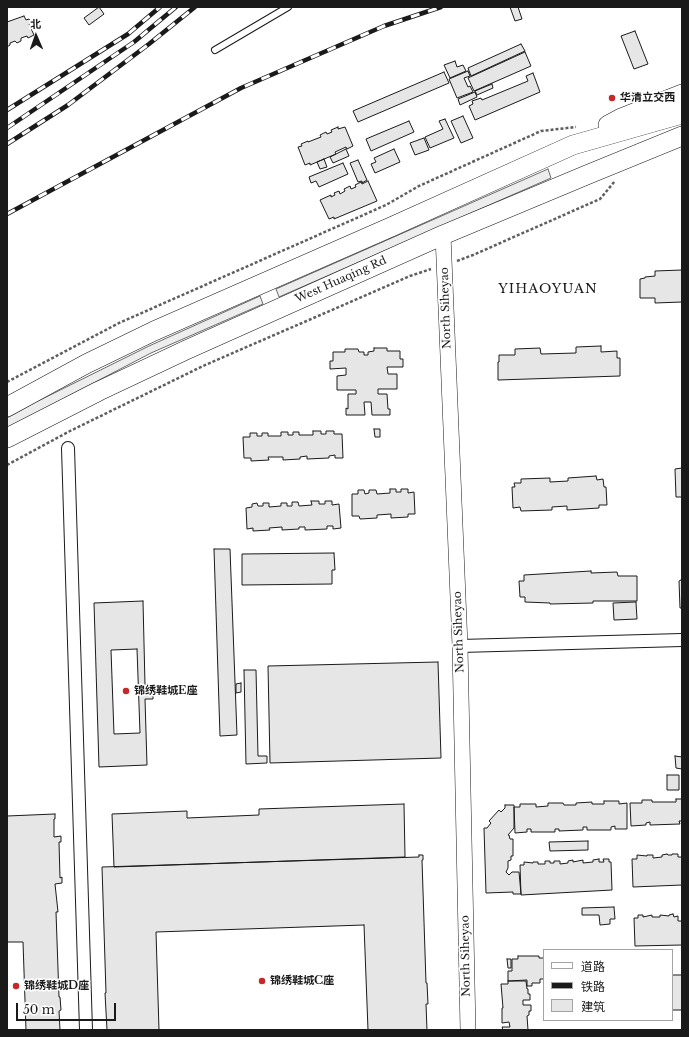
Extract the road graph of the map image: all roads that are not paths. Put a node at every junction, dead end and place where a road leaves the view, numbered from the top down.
1 (288, 7) edge
2 (215, 50) dead end
3 (682, 94) edge
4 (682, 114) edge
5 (682, 136) edge
6 (573, 145) junction
7 (682, 149) edge
8 (588, 174) junction
9 (443, 234) junction
10 (7, 407) edge
11 (7, 438) edge
12 (68, 448) dead end
13 (682, 640) edge
14 (460, 646) junction
15 (86, 1030) edge
16 (468, 1030) edge

1 - 2 lane
3 - 6 main road
4 - 6 main road
5 - 8 main road, West Huaqing Rd
6 - 10 main road
7 - 8 main road
8 - 9 main road, West Huaqing Rd
9 - 11 main road, West Huaqing Rd
9 - 14 street, North Siheyao
12 - 15 street
13 - 14 street
14 - 16 street, North Siheyao

